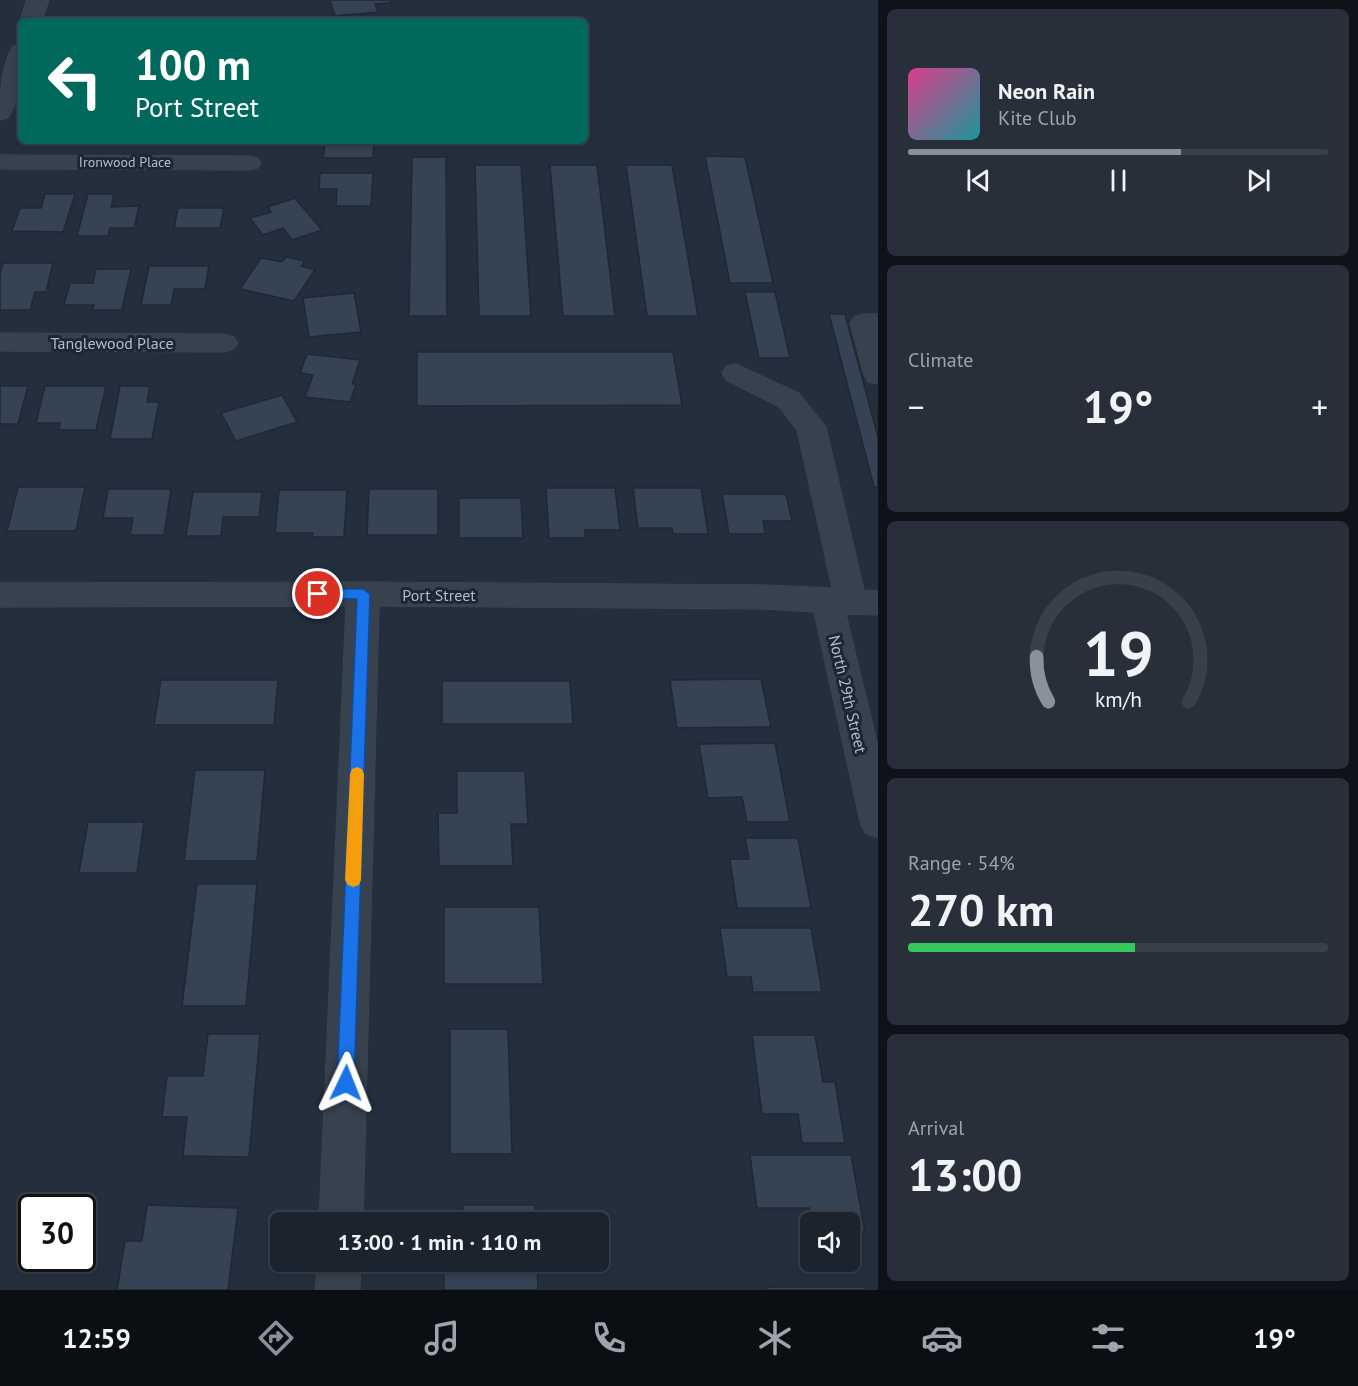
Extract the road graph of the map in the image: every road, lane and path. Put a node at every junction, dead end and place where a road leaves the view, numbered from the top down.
1 (38, 0) edge
2 (32, 18) edge
3 (12, 62) edge
4 (0, 113) edge
5 (0, 162) edge
6 (249, 162) dead end
7 (878, 323) edge
8 (0, 342) edge
9 (224, 343) dead end
10 (877, 369) edge
11 (736, 373) dead end
12 (363, 594) junction
13 (0, 595) edge
14 (852, 601) edge
15 (878, 822) edge
16 (341, 1212) edge
17 (339, 1272) edge
18 (338, 1290) edge

1 - 2 street
3 - 4 street
5 - 6 street, Ironwood Place
7 - 10 street
8 - 9 street, Tanglewood Place
11 - 14 street, North 29th Street
12 - 13 street, Port Street
12 - 14 street, Port Street
12 - 16 street
14 - 15 street, North 29th Street
17 - 18 street

